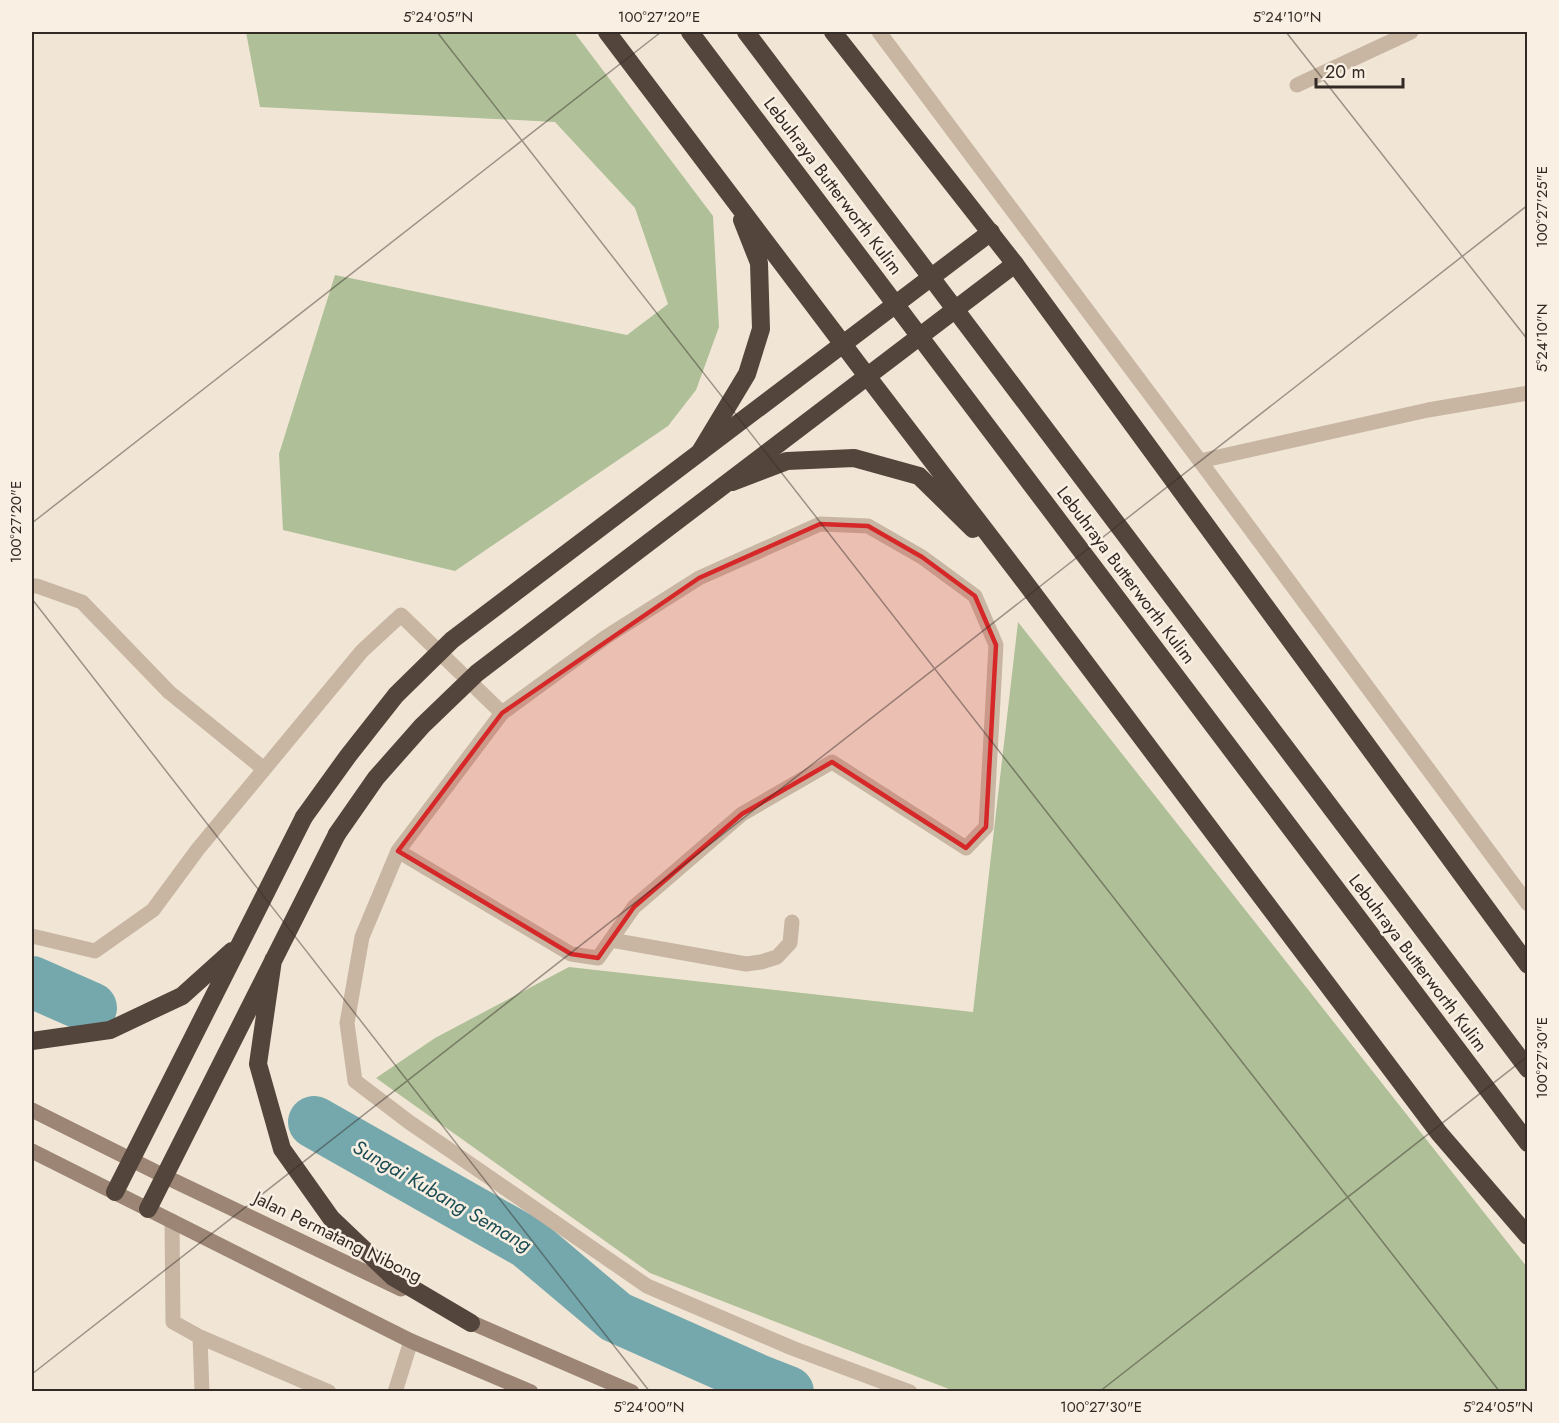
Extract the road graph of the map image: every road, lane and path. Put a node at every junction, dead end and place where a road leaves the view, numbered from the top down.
1 (607, 32) edge
2 (690, 32) edge
3 (746, 32) edge
4 (833, 32) edge
5 (879, 32) edge
6 (1411, 32) edge
7 (1297, 86) dead end
8 (735, 200) junction
9 (991, 232) junction
10 (1015, 264) junction
11 (843, 344) junction
12 (867, 376) junction
13 (1527, 393) edge
14 (700, 452) junction
15 (1200, 461) junction
16 (724, 484) junction
17 (1021, 577) junction
18 (32, 586) edge
19 (502, 713) junction
20 (264, 769) junction
21 (398, 851) junction
22 (1527, 904) edge
23 (792, 922) dead end
24 (32, 936) edge
25 (611, 940) junction
26 (241, 943) junction
27 (273, 960) junction
28 (1527, 965) edge
29 (32, 1041) edge
30 (1527, 1069) edge
31 (32, 1110) edge
32 (1527, 1143) edge
33 (32, 1151) edge
34 (132, 1159) junction
35 (164, 1176) junction
36 (115, 1192) junction
37 (148, 1209) junction
38 (172, 1221) junction
39 (1527, 1236) edge
40 (471, 1323) junction
41 (200, 1337) junction
42 (411, 1341) junction
43 (202, 1392) edge
44 (329, 1392) edge
45 (395, 1392) edge
46 (531, 1392) edge
47 (632, 1392) edge
48 (910, 1392) edge

1 - 8 highway
2 - 32 highway, Lebuhraya Butterworth Kulim
3 - 30 highway, Lebuhraya Butterworth Kulim
4 - 9 highway
5 - 15 street
6 - 7 street
8 - 11 highway
8 - 14 highway
9 - 10 highway
9 - 11 highway, bridge
10 - 12 highway, bridge
10 - 28 highway
11 - 12 highway
11 - 14 highway, bridge
12 - 16 highway, bridge
12 - 17 highway
13 - 15 street
14 - 26 highway, bridge
15 - 22 street
16 - 17 highway, bridge
16 - 27 highway, bridge
17 - 39 highway
18 - 20 street
19 - 20 street
19 - 21 street
19 - 25 street
20 - 24 street
21 - 25 street
21 - 48 street
23 - 25 street
26 - 29 highway
26 - 34 highway
27 - 35 highway
27 - 40 highway
31 - 34 main road, Jalan Permatang Nibong
33 - 36 main road
34 - 35 main road, Jalan Permatang Nibong
34 - 36 highway
35 - 37 highway
35 - 40 main road, Jalan Permatang Nibong
36 - 37 main road
37 - 38 main road
38 - 41 street
38 - 42 main road
40 - 47 main road, Jalan Permatang Nibong
41 - 43 street
41 - 44 street
42 - 45 street
42 - 46 main road

